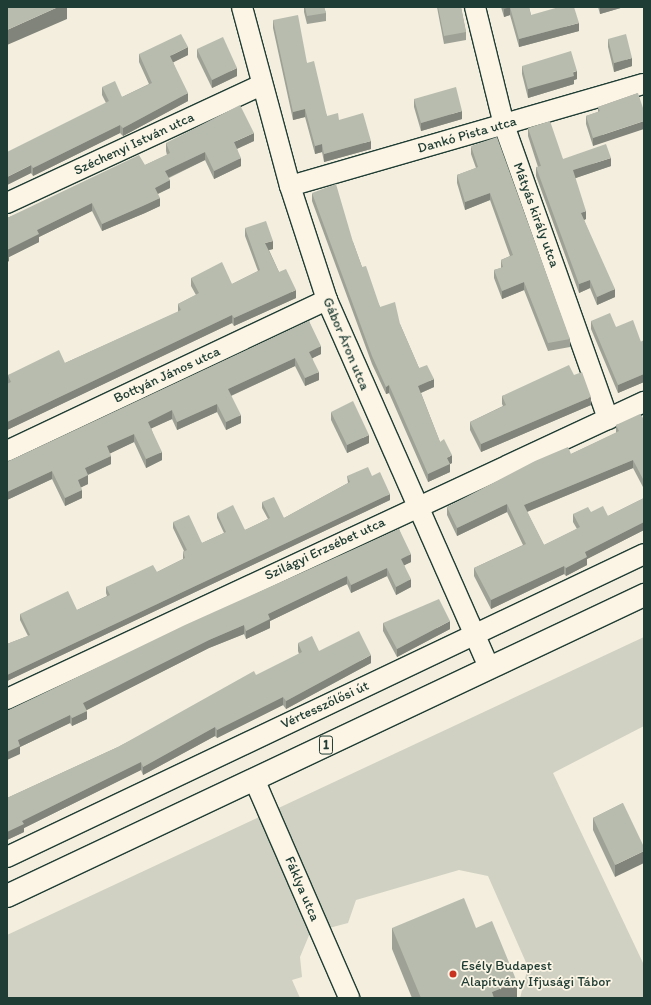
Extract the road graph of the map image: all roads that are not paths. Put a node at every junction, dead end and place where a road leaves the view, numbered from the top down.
1 (242, 7) edge
2 (475, 7) edge
3 (644, 84) edge
4 (261, 85) junction
5 (504, 125) junction
6 (290, 186) junction
7 (7, 203) edge
8 (327, 300) junction
9 (644, 402) edge
10 (608, 419) junction
11 (7, 451) edge
12 (415, 507) junction
13 (644, 554) edge
14 (644, 595) edge
15 (474, 635) junction
16 (489, 668) junction
17 (7, 699) edge
18 (254, 779) junction
19 (7, 857) edge
20 (7, 896) edge
21 (349, 998) edge

1 - 4 street, Gábor Áron utca
2 - 5 street, Mátyás király utca
3 - 5 street, Dankó Pista utca
4 - 6 street, Gábor Áron utca
4 - 7 street, Széchenyi István utca
5 - 6 street, Dankó Pista utca
5 - 10 street, Mátyás király utca
6 - 8 street, Gábor Áron utca
8 - 11 street, Bottyán János utca
8 - 12 street, Gábor Áron utca
9 - 10 street, Szilágyi Erzsébet utca
10 - 12 street, Szilágyi Erzsébet utca
12 - 15 street, Gábor Áron utca
12 - 17 street, Szilágyi Erzsébet utca
13 - 15 street, Vértesszőlősi út
14 - 16 main road, 1
15 - 16 street, Gábor Áron utca
15 - 19 street, Vértesszőlősi út
16 - 18 main road, 1
18 - 20 main road, 1
18 - 21 street, Fáklya utca

